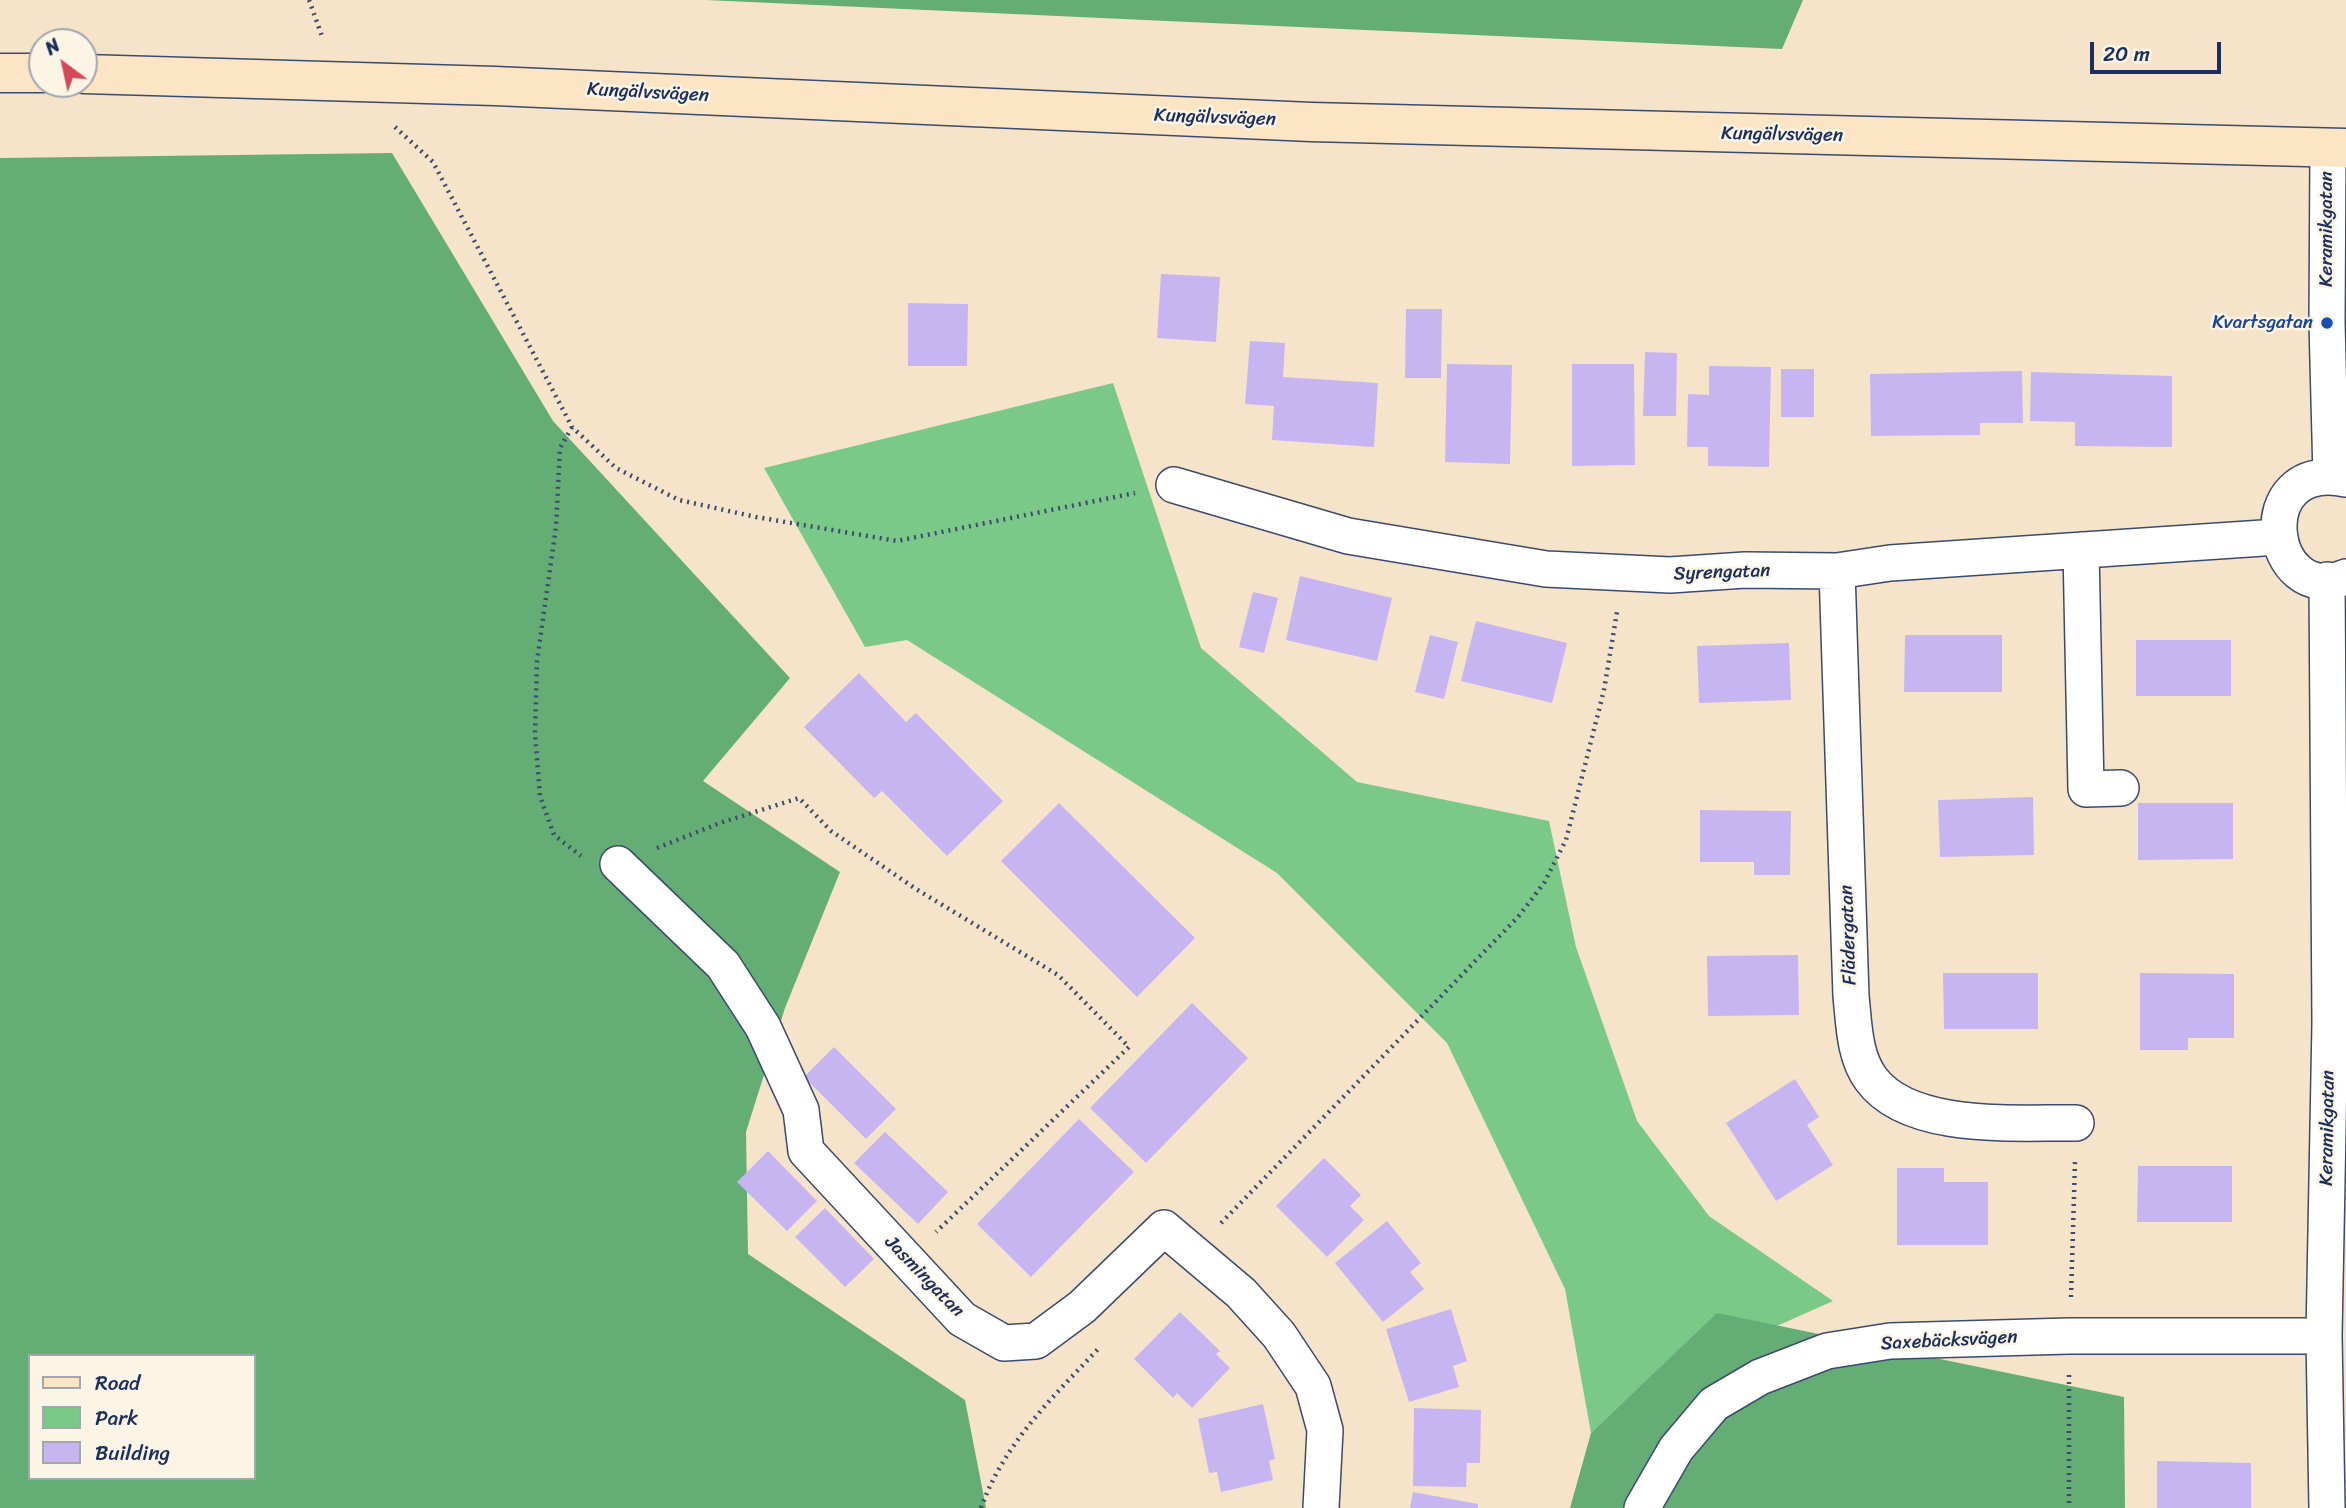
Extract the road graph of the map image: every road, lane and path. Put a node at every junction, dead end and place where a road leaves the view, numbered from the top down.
1 (0, 73) edge
2 (28, 73) edge
3 (98, 74) edge
4 (392, 124) dead end
5 (2337, 148) edge
6 (572, 426) junction
7 (2339, 478) edge
8 (1174, 485) joint
9 (2278, 537) junction
10 (2081, 550) junction
11 (1837, 571) junction
12 (1623, 573) junction
13 (2337, 578) edge
14 (2121, 788) dead end
15 (618, 864) junction
16 (2076, 1123) joint
17 (1192, 1252) junction
18 (908, 1260) junction
19 (2069, 1336) junction
20 (2324, 1336) junction
21 (1107, 1340) dead end
22 (981, 1508) edge
23 (1321, 1508) edge
24 (1642, 1508) edge
25 (2069, 1508) edge
26 (2327, 1508) edge

1 - 2 main road
3 - 5 main road, Kungälvsvägen
4 - 6 path
5 - 7 street, Keramikgatan
6 - 8 path
6 - 15 path
7 - 9 street
8 - 12 street, Syrengatan
9 - 10 street, Syrengatan
9 - 13 street
10 - 11 street, Syrengatan
10 - 14 street
11 - 12 street, Syrengatan
11 - 16 street, Flädergatan
12 - 17 path
13 - 20 street, Keramikgatan
15 - 18 street, Jasmingatan
15 - 18 path
16 - 19 path
17 - 18 street, Jasmingatan
17 - 23 street, Jasmingatan
19 - 20 street, Saxebäcksvägen
19 - 24 street, Saxebäcksvägen
19 - 25 path
20 - 26 street, Keramikgatan
21 - 22 path

